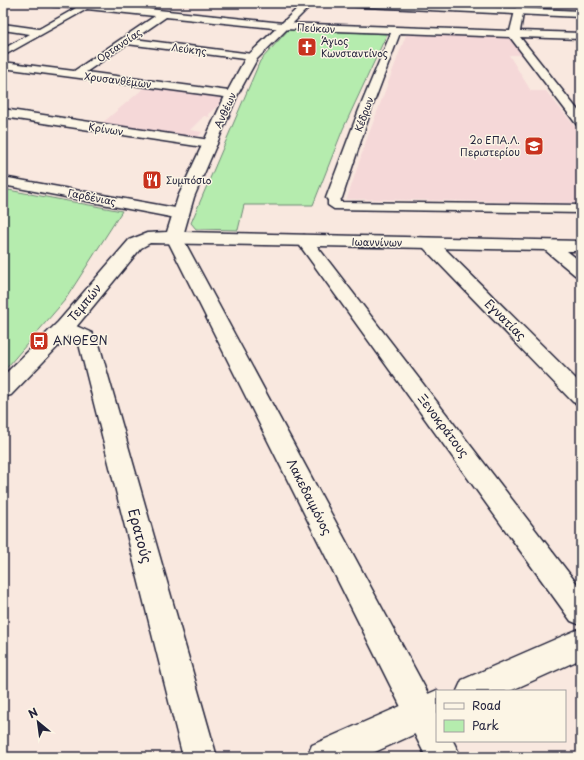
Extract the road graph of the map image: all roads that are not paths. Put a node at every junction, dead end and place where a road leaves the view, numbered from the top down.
1 (53, 3) edge
2 (308, 3) edge
3 (343, 3) edge
4 (413, 3) edge
5 (89, 5) edge
6 (430, 6) junction
7 (520, 7) edge
8 (581, 12) edge
9 (164, 14) junction
10 (283, 26) junction
11 (3, 27) edge
12 (396, 31) junction
13 (41, 32) junction
14 (514, 34) junction
15 (581, 36) edge
16 (127, 41) junction
17 (3, 53) edge
18 (252, 57) junction
19 (3, 65) edge
20 (75, 75) junction
21 (232, 94) junction
22 (3, 113) edge
23 (581, 122) edge
24 (210, 144) junction
25 (3, 181) edge
26 (334, 198) joint
27 (581, 208) edge
28 (181, 214) junction
29 (174, 237) junction
30 (304, 240) junction
31 (429, 243) junction
32 (549, 245) junction
33 (581, 246) edge
34 (581, 271) edge
35 (65, 327) junction
36 (3, 389) edge
37 (581, 397) edge
38 (581, 612) edge
39 (581, 643) edge
40 (475, 690) edge
41 (430, 710) edge
42 (436, 730) edge
43 (440, 742) edge
44 (200, 757) edge
45 (324, 757) edge
46 (444, 757) edge

1 - 5 street, Πεύκων
2 - 10 street, Ανθέων
3 - 6 street
4 - 6 street
5 - 9 street, Πεύκων
5 - 13 street
6 - 7 street
7 - 8 street
7 - 14 street
9 - 10 street, Πεύκων
9 - 16 street, Ορτανσίας
10 - 12 street, Πεύκων
10 - 18 street, Ανθέων
11 - 13 street
12 - 14 street, Πεύκων
12 - 26 street, Κέδρων
13 - 17 street
14 - 15 street, Πεύκων
14 - 23 street
16 - 18 street, Λεύκης
16 - 20 street, Ορτανσίας
18 - 21 street, Ανθέων
19 - 20 street, Χρυσανθέμων
20 - 21 street, Χρυσανθέμων
21 - 24 street, Ανθέων
22 - 24 street, Κρίνων
24 - 28 street, Ανθέων
25 - 28 street, Γαρδένιας
26 - 27 street
28 - 29 street, Ανθέων
29 - 30 street, Ιωαννίνων
29 - 35 street, Τεμπών
29 - 41 street, Λακεδαιμόνος
30 - 31 street, Ιωαννίνων
30 - 38 street, Ξενοκράτους
31 - 32 street, Ιωαννίνων
31 - 37 street, Εγνατίας
32 - 33 street, Ιωαννίνων
32 - 34 street
35 - 36 street, Τεμπών
35 - 44 street, Ερατούς
39 - 40 street
41 - 42 street, Λακεδαιμόνος
41 - 45 street
43 - 46 street, Λακεδαιμόνος

